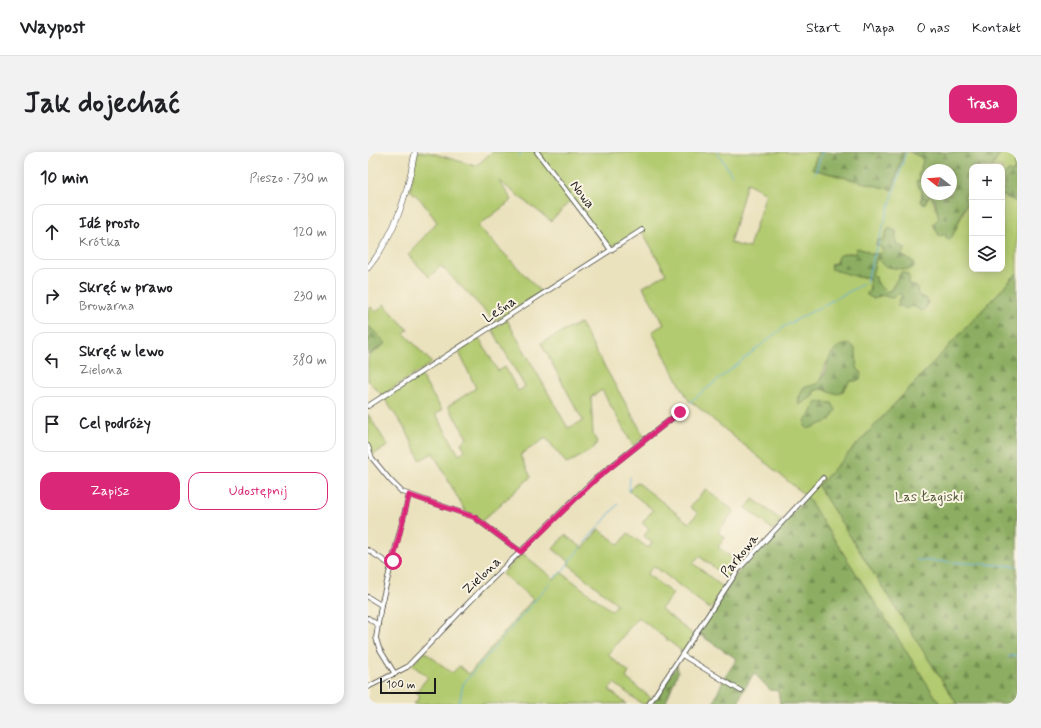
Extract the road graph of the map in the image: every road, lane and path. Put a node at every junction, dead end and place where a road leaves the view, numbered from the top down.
1 (415, 152) edge
2 (536, 152) edge
3 (642, 230) dead end
4 (611, 250) junction
5 (368, 268) edge
6 (368, 406) edge
7 (680, 412) dead end
8 (368, 446) edge
9 (823, 478) dead end
10 (409, 495) junction
11 (368, 550) edge
12 (521, 552) junction
13 (392, 566) junction
14 (368, 597) edge
15 (381, 605) junction
16 (368, 618) edge
17 (378, 625) junction
18 (682, 655) junction
19 (394, 674) junction
20 (368, 687) edge
21 (742, 691) dead end
22 (649, 704) edge

1 - 5 street
2 - 4 street, Nowa
3 - 4 street, Leśna
4 - 6 street, Leśna
7 - 12 street, Zielona
8 - 10 street
9 - 18 street, Parkowa
10 - 12 street
10 - 13 street
11 - 13 street
12 - 19 street, Zielona
13 - 15 street
14 - 15 street
15 - 17 street
16 - 17 street
17 - 19 street
18 - 21 street
18 - 22 street, Parkowa
19 - 20 street, Zielona

